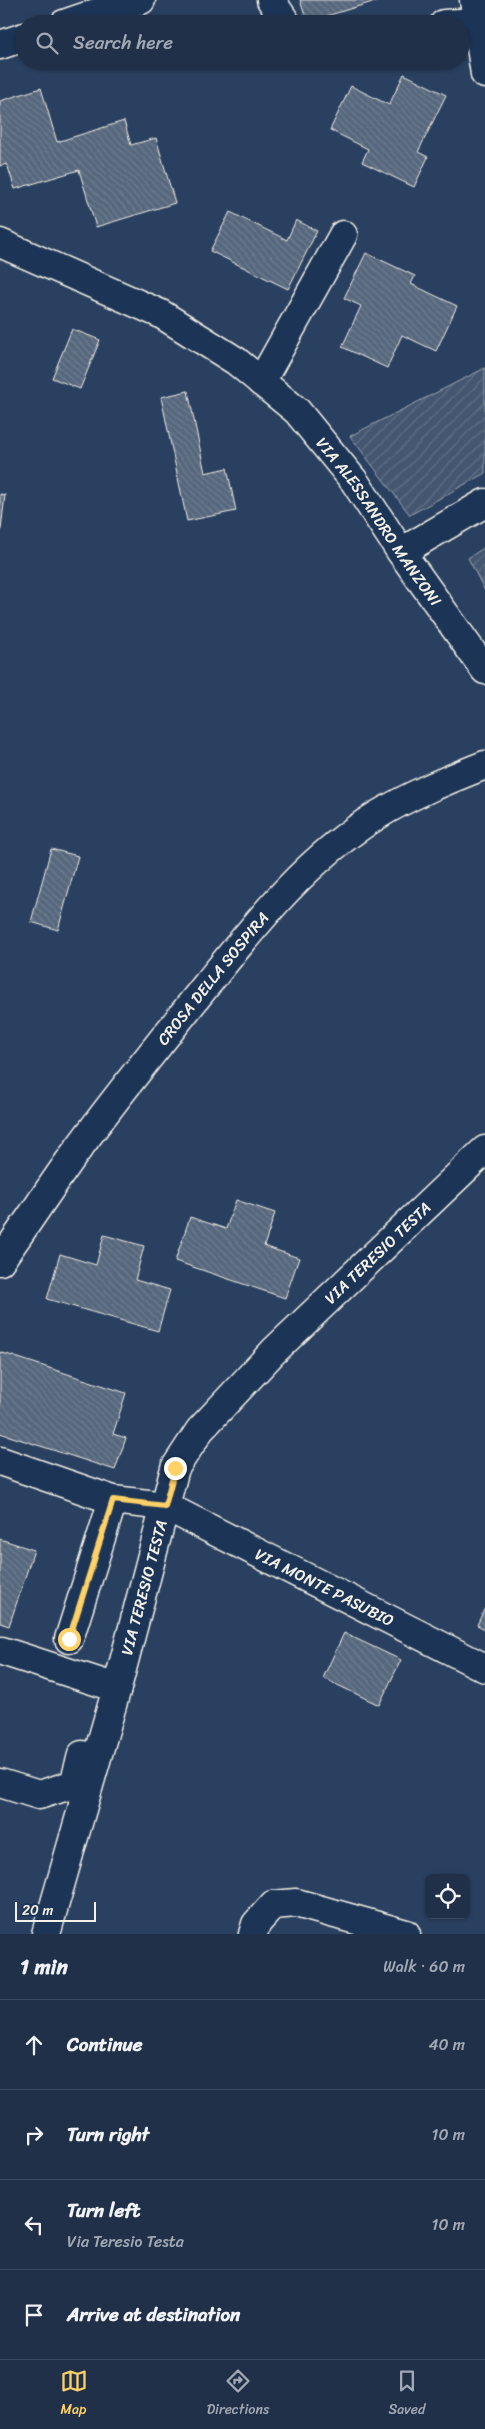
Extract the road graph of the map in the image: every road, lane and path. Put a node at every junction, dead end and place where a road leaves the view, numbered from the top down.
1 (141, 0) edge
2 (271, 0) edge
3 (475, 11) edge
4 (90, 15) edge
5 (280, 15) edge
6 (15, 40) edge
7 (0, 46) edge
8 (485, 74) edge
9 (343, 235) dead end
10 (0, 243) edge
11 (261, 382) junction
12 (485, 503) edge
13 (401, 552) junction
14 (485, 670) edge
15 (485, 766) edge
16 (485, 1150) edge
17 (0, 1261) edge
18 (0, 1461) edge
19 (113, 1500) junction
20 (165, 1506) junction
21 (69, 1639) dead end
22 (2, 1651) dead end
23 (485, 1668) edge
24 (109, 1686) junction
25 (0, 1783) edge
26 (46, 1934) edge
27 (253, 1934) edge
28 (406, 1934) edge

1 - 4 street
2 - 5 street
3 - 8 street
6 - 7 street
9 - 11 street
10 - 11 street, VIA ALESSANDRO MANZONI
11 - 13 street, VIA ALESSANDRO MANZONI
12 - 13 street
13 - 14 street, VIA ALESSANDRO MANZONI
15 - 17 street, CROSA DELLA SOSPIRA
16 - 20 street, VIA TERESIO TESTA
18 - 19 street
19 - 20 street
19 - 21 street
20 - 23 street, VIA MONTE PASUBIO
20 - 24 street, VIA TERESIO TESTA
22 - 24 street
24 - 25 street
24 - 26 street, VIA TERESIO TESTA
27 - 28 street

